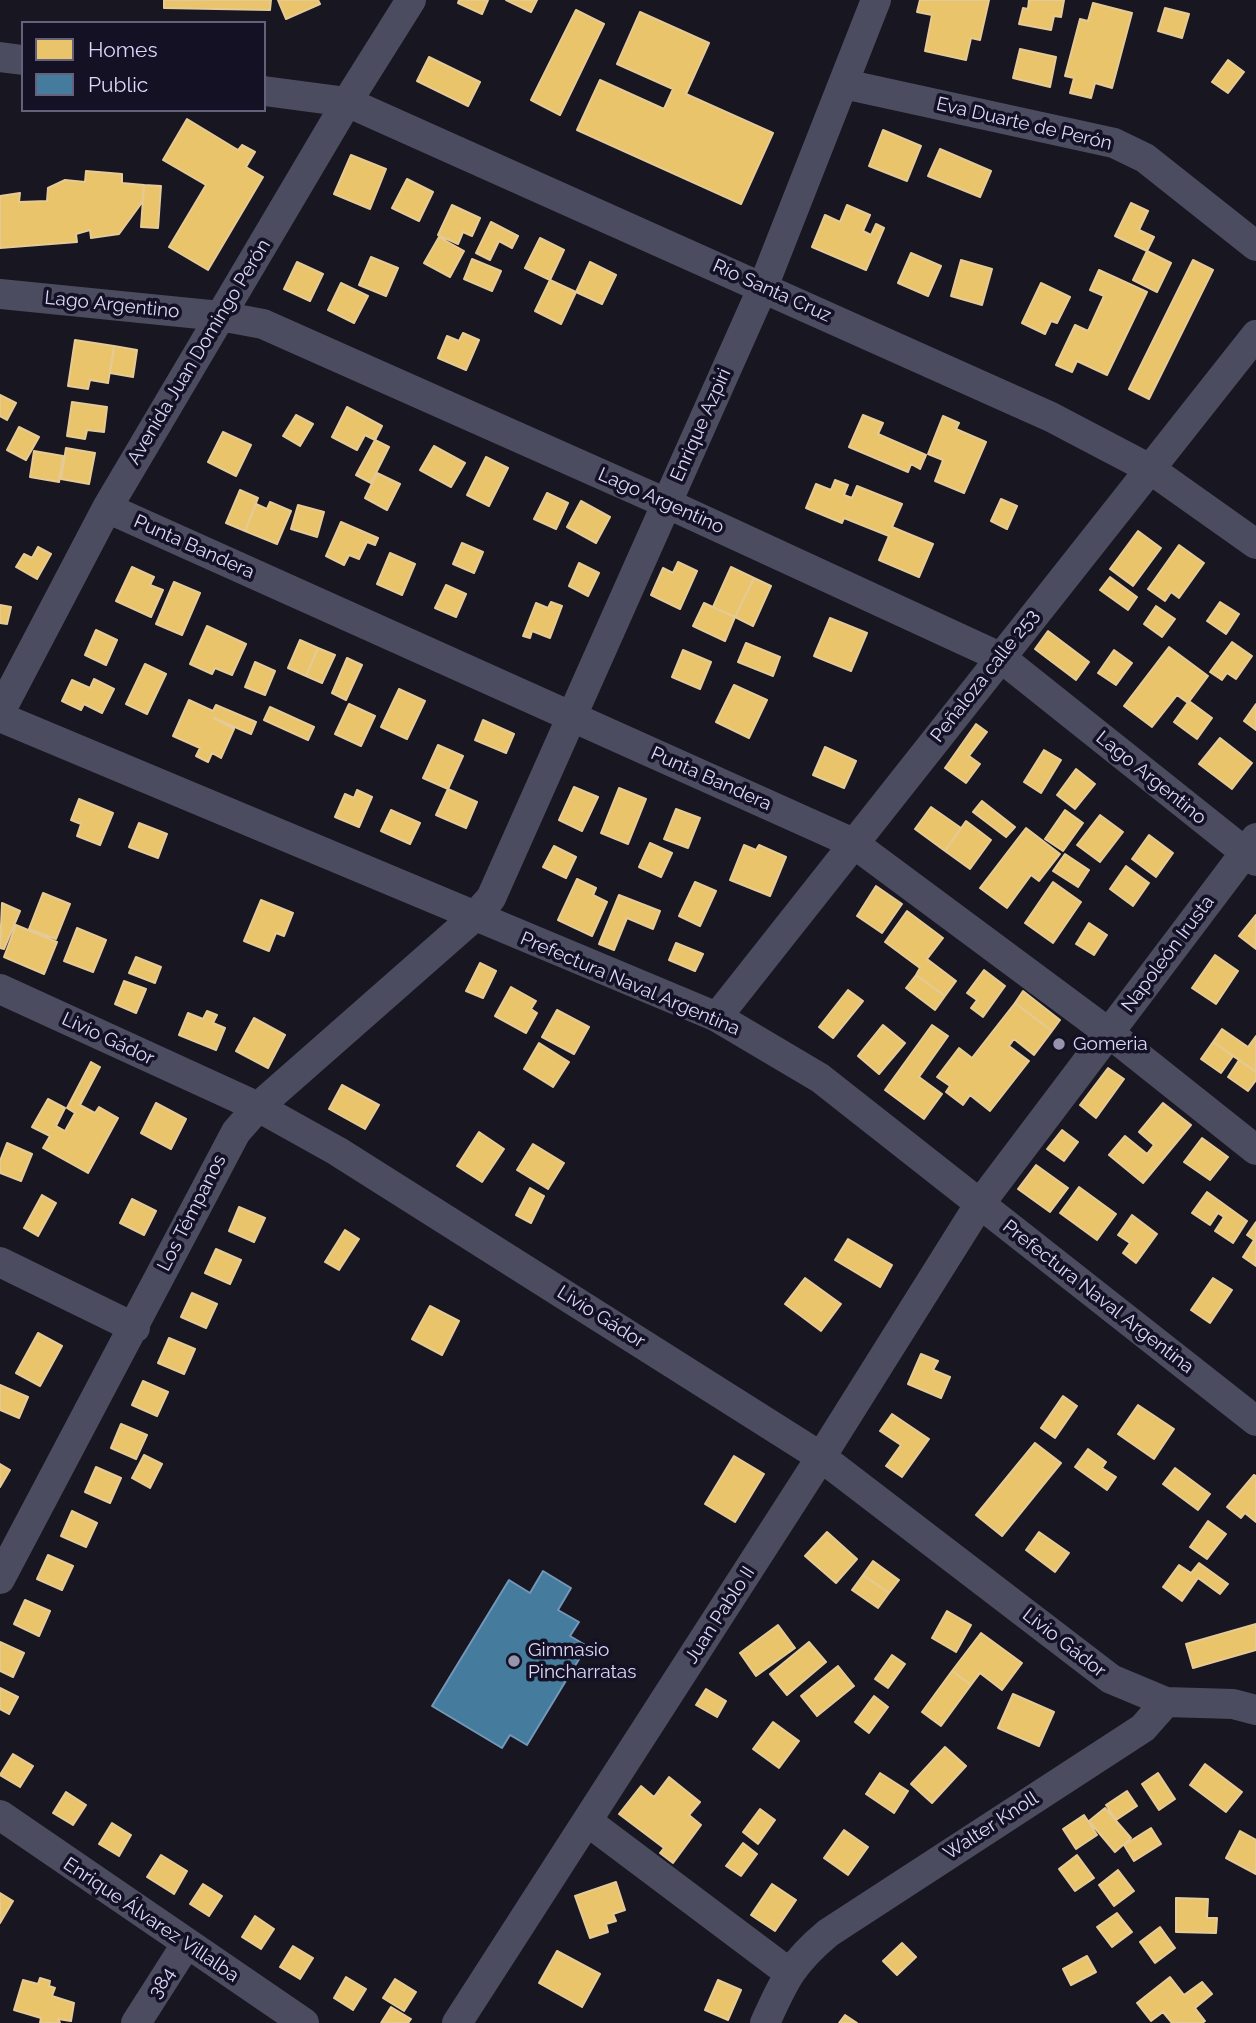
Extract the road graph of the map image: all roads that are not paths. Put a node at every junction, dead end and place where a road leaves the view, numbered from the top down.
1 (411, 0) edge
2 (876, 0) edge
3 (0, 57) edge
4 (21, 60) edge
5 (844, 84) junction
6 (266, 91) edge
7 (348, 102) junction
8 (1256, 246) edge
9 (763, 287) junction
10 (0, 295) edge
11 (220, 316) junction
12 (1256, 335) edge
13 (1150, 469) junction
14 (666, 503) junction
15 (107, 508) junction
16 (1256, 544) edge
17 (1000, 657) junction
18 (0, 715) edge
19 (570, 715) junction
20 (853, 843) junction
21 (1252, 851) edge
22 (474, 917) junction
23 (0, 989) edge
24 (717, 1017) junction
25 (1109, 1033) junction
26 (258, 1107) junction
27 (1256, 1150) edge
28 (979, 1205) junction
29 (0, 1262) edge
30 (135, 1328) junction
31 (1256, 1421) edge
32 (821, 1457) junction
33 (4, 1562) edge
34 (1166, 1702) junction
35 (1256, 1710) edge
36 (0, 1815) edge
37 (587, 1821) junction
38 (187, 1943) junction
39 (788, 1972) junction
40 (136, 2023) edge
41 (303, 2023) edge
42 (457, 2023) edge
43 (765, 2023) edge

1 - 7 street, Avenida Juan Domingo Perón
2 - 5 street, Enrique Azpiri
3 - 4 street
5 - 8 street, Eva Duarte de Perón
5 - 9 street, Enrique Azpiri
6 - 7 street, Río Santa Cruz
7 - 9 street, Río Santa Cruz
7 - 11 street, Avenida Juan Domingo Perón
9 - 13 street, Río Santa Cruz
9 - 14 street, Enrique Azpiri
10 - 11 street, Lago Argentino
11 - 14 street, Lago Argentino
11 - 15 street, Avenida Juan Domingo Perón
12 - 13 street, Peñaloza calle 253
13 - 16 street, Río Santa Cruz
13 - 17 street, Peñaloza calle 253
14 - 17 street, Lago Argentino
14 - 19 street, Enrique Azpiri
15 - 18 street, Avenida Juan Domingo Perón
15 - 19 street, Punta Bandera
17 - 20 street, Peñaloza calle 253
17 - 21 street, Lago Argentino
18 - 22 street, Prefectura Naval Argentina
19 - 20 street, Punta Bandera
19 - 22 street, Enrique Azpiri
20 - 24 street, Peñaloza calle 253
20 - 25 street, Punta Bandera
21 - 25 street, Napoleón Irusta
22 - 24 street, Prefectura Naval Argentina
22 - 26 street, Los Témpanos
23 - 26 street, Livio Gádor
24 - 28 street, Prefectura Naval Argentina
25 - 27 street, Punta Bandera
25 - 28 street, Napoleón Irusta
26 - 30 street, Los Témpanos
26 - 32 street, Livio Gádor
28 - 31 street, Prefectura Naval Argentina
28 - 32 street, Juan Pablo II
29 - 30 street
30 - 33 street, Los Témpanos
32 - 34 street, Livio Gádor
32 - 37 street, Juan Pablo II
34 - 35 street
34 - 39 street, Walter Knoll
36 - 38 street, Enrique Álvarez Villalba
37 - 39 street
37 - 42 street, Juan Pablo II
38 - 40 street, 384
38 - 41 street, Enrique Álvarez Villalba
39 - 43 street, Walter Knoll

